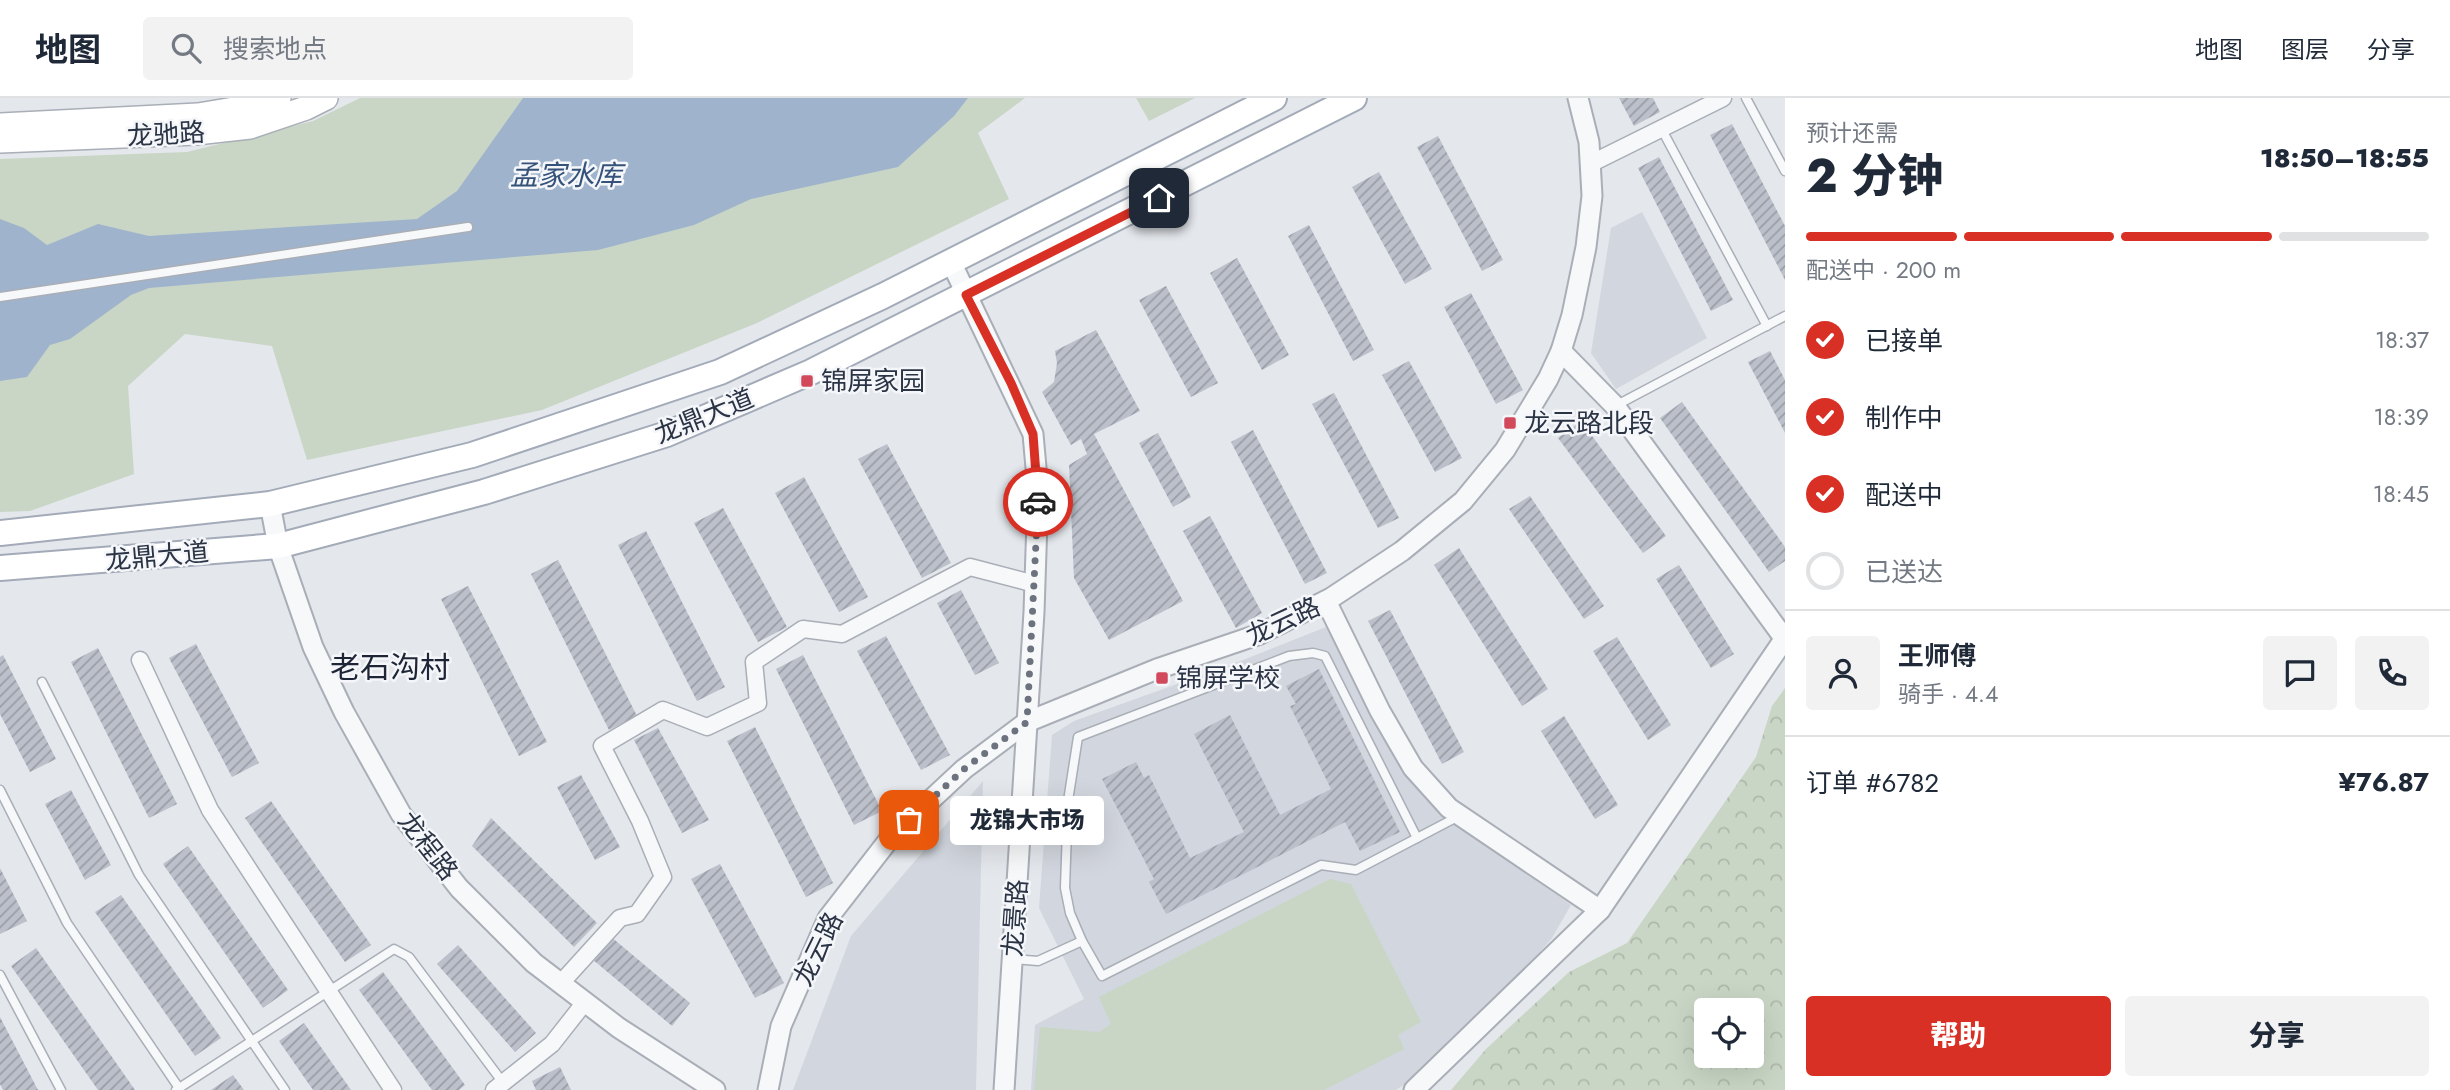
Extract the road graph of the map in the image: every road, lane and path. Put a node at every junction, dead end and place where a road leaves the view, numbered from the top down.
1 (279, 98) edge
2 (326, 98) edge
3 (1274, 98) edge
4 (1354, 98) edge
5 (1578, 98) edge
6 (1723, 98) edge
7 (1746, 98) edge
8 (0, 125) edge
9 (1661, 128) junction
10 (0, 141) edge
11 (1590, 164) junction
12 (1785, 171) edge
13 (468, 227) dead end
14 (951, 262) junction
15 (966, 295) junction
16 (0, 297) edge
17 (1785, 316) edge
18 (1767, 326) junction
19 (1561, 351) junction
20 (1615, 406) junction
21 (270, 504) junction
22 (0, 533) edge
23 (278, 546) junction
24 (0, 568) edge
25 (1035, 584) junction
26 (1326, 601) junction
27 (1785, 638) edge
28 (140, 660) dead end
29 (42, 682) dead end
30 (1027, 722) junction
31 (0, 790) edge
32 (1459, 816) junction
33 (1417, 838) junction
34 (1600, 911) junction
35 (1082, 941) junction
36 (1012, 959) junction
37 (0, 975) edge
38 (561, 984) junction
39 (585, 1002) junction
40 (501, 1088) edge
41 (178, 1089) edge
42 (61, 1090) edge
43 (285, 1090) edge
44 (393, 1090) edge
45 (715, 1090) edge
46 (768, 1090) edge
47 (1004, 1090) edge
48 (1414, 1090) edge

1 - 8 main road, 龙驰路
2 - 10 main road, 龙驰路
3 - 14 main road, 龙鼎大道
4 - 15 main road, 龙鼎大道
5 - 11 street, 龙云路
6 - 9 street
7 - 12 lane
9 - 11 street
9 - 18 lane
11 - 19 street, 龙云路
13 - 16 lane
14 - 15 street, 龙景路
14 - 21 main road, 龙鼎大道
15 - 23 main road, 龙鼎大道
15 - 25 street, 龙景路
17 - 18 lane
18 - 20 lane
19 - 20 street
19 - 26 street, 龙云路
20 - 27 street
21 - 22 main road, 龙鼎大道
21 - 23 street, 龙程路
23 - 24 main road, 龙鼎大道
23 - 38 street, 龙程路
25 - 30 street, 龙景路
25 - 38 street
26 - 30 street, 龙云路
26 - 32 street
27 - 34 street
28 - 44 street
29 - 43 lane
30 - 36 street, 龙景路
30 - 46 street, 龙云路
31 - 41 lane
32 - 33 lane
32 - 34 street
33 - 35 lane
33 - 35 lane
34 - 48 street
35 - 36 lane
36 - 47 street, 龙景路
37 - 42 lane
38 - 39 street, 龙程路
39 - 40 street
39 - 45 street, 龙程路
40 - 41 lane

